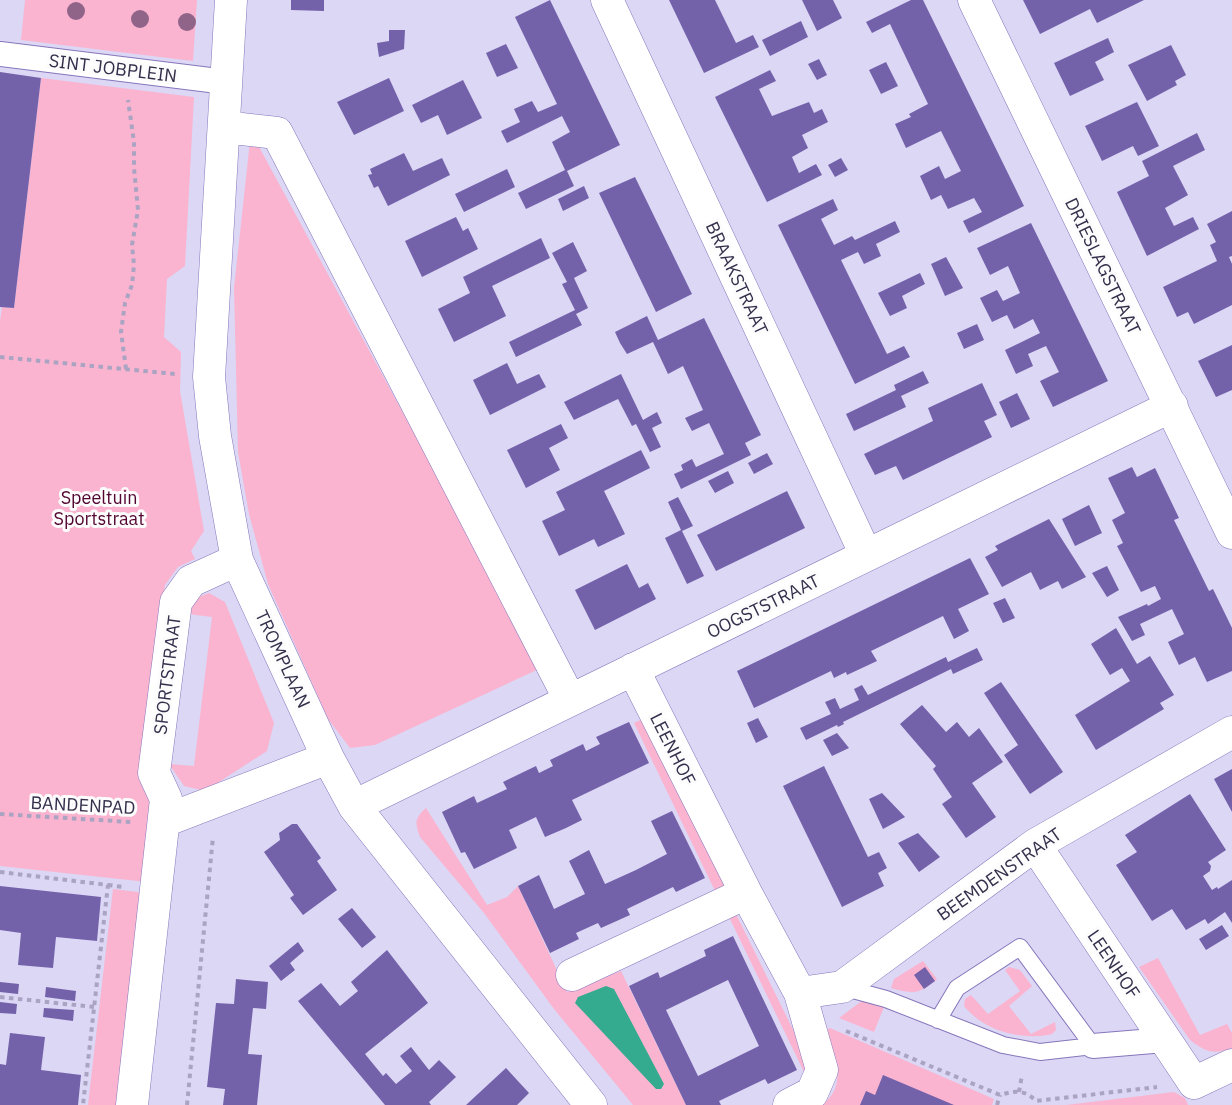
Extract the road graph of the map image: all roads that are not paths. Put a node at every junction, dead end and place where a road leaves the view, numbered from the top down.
1 (231, 0) edge
2 (607, 0) edge
3 (974, 0) edge
4 (0, 54) edge
5 (226, 82) junction
6 (224, 127) junction
7 (1172, 406) junction
8 (1232, 533) edge
9 (866, 555) junction
10 (237, 560) junction
11 (633, 669) junction
12 (570, 700) junction
13 (1232, 732) edge
14 (328, 758) junction
15 (354, 806) junction
16 (164, 821) junction
17 (1035, 845) junction
18 (746, 893) junction
19 (572, 975) dead end
20 (842, 987) junction
21 (800, 993) junction
22 (938, 1020) junction
23 (1165, 1040) junction
24 (1093, 1046) junction
25 (1232, 1065) edge
26 (1199, 1094) edge
27 (132, 1105) edge
28 (591, 1105) edge
29 (789, 1105) edge

1 - 5 street, TROMPLAAN
2 - 9 street, BRAAKSTRAAT
3 - 7 street, DRIESLAGSTRAAT
4 - 5 street, SINT JOBPLEIN
5 - 6 street, TROMPLAAN
6 - 10 street, TROMPLAAN
6 - 12 street
7 - 8 street, DRIESLAGSTRAAT
7 - 9 street, OOGSTSTRAAT
9 - 11 street, OOGSTSTRAAT
10 - 14 street, TROMPLAAN
10 - 16 street, SPORTSTRAAT
11 - 12 street, OOGSTSTRAAT
11 - 18 street, LEENHOF
12 - 15 street, OOGSTSTRAAT
13 - 17 street, BEEMDENSTRAAT
14 - 15 street, TROMPLAAN
14 - 16 street
15 - 28 street, TROMPLAAN
16 - 27 street, SPORTSTRAAT
17 - 20 street, BEEMDENSTRAAT
17 - 23 street, LEENHOF
18 - 19 street
18 - 21 street, LEENHOF
20 - 21 street, BEEMDENSTRAAT
20 - 22 lane
21 - 29 street, LEENHOF
22 - 24 lane
22 - 24 lane
23 - 24 street
23 - 26 street, LEENHOF
25 - 26 street, LEENHOF

